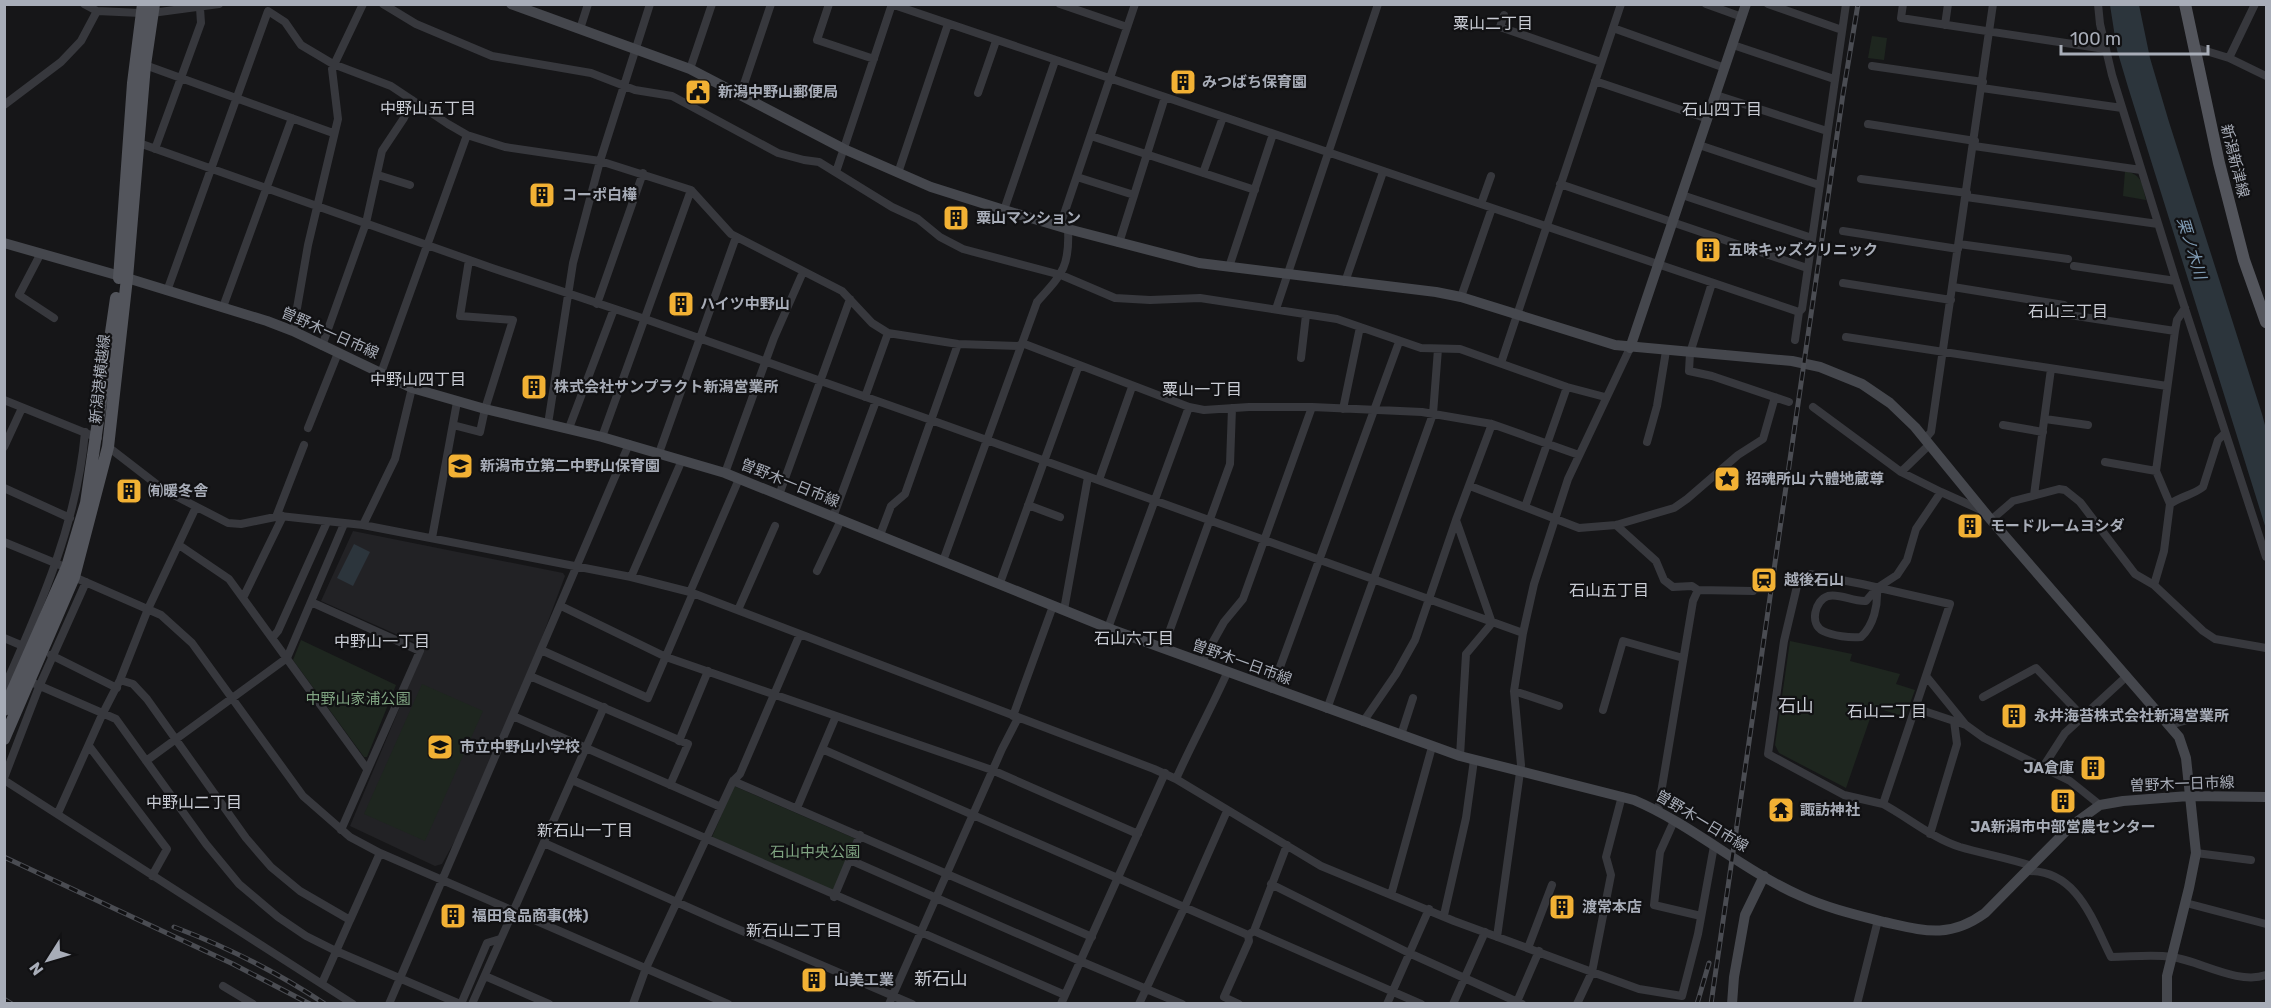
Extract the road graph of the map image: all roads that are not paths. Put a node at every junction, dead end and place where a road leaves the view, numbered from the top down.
1 (219, 4) edge
2 (363, 4) edge
3 (383, 4) edge
4 (511, 4) edge
5 (588, 4) edge
6 (651, 4) edge
7 (712, 4) edge
8 (771, 4) edge
9 (829, 4) edge
10 (1060, 4) edge
11 (1135, 4) edge
12 (1378, 4) edge
13 (1621, 4) edge
14 (1706, 4) edge
15 (1746, 4) edge
16 (1768, 4) edge
17 (1846, 4) edge
18 (1903, 4) edge
19 (1948, 4) edge
20 (1993, 4) edge
21 (2098, 4) edge
22 (2185, 4) edge
23 (2255, 4) edge
24 (86, 5) edge
25 (892, 5) edge
26 (200, 8) junction
27 (396, 8) edge
28 (529, 8) edge
29 (148, 9) edge
30 (98, 11) junction
31 (1504, 15) dead end
32 (1742, 17) junction
33 (948, 24) junction
34 (1945, 25) junction
35 (1127, 27) junction
36 (1613, 28) junction
37 (580, 29) junction
38 (1842, 30) junction
39 (1989, 31) junction
40 (996, 41) junction
41 (1733, 45) junction
42 (2193, 48) junction
43 (636, 50) junction
44 (2105, 50) junction
45 (2229, 58) junction
46 (874, 59) junction
47 (1055, 61) junction
48 (1601, 62) junction
49 (333, 64) junction
50 (144, 65) junction
51 (1872, 66) dead end
52 (1725, 68) junction
53 (690, 69) junction
54 (2266, 76) edge
55 (181, 78) junction
56 (1110, 79) junction
57 (1834, 79) junction
58 (1595, 81) junction
59 (1982, 85) junction
60 (625, 87) junction
61 (978, 93) dead end
62 (1716, 95) junction
63 (740, 96) junction
64 (1165, 98) junction
65 (237, 99) junction
66 (412, 100) junction
67 (4, 105) edge
68 (2122, 108) junction
69 (1223, 117) junction
70 (292, 118) junction
71 (1708, 119) junction
72 (1868, 124) dead end
73 (1827, 131) junction
74 (333, 133) junction
75 (1273, 134) junction
76 (467, 135) junction
77 (1091, 136) junction
78 (139, 143) junction
79 (1974, 143) junction
80 (1699, 145) junction
81 (155, 149) junction
82 (844, 149) junction
83 (1328, 153) junction
84 (1147, 155) junction
85 (600, 161) junction
86 (211, 170) junction
87 (2141, 170) junction
88 (836, 172) junction
89 (898, 172) junction
90 (1203, 172) junction
91 (1383, 172) junction
92 (643, 173) junction
93 (378, 175) junction
94 (1491, 176) dead end
95 (1077, 177) junction
96 (1861, 179) dead end
97 (1560, 184) junction
98 (410, 185) dead end
99 (1820, 185) junction
100 (267, 188) junction
101 (691, 190) junction
102 (1255, 190) junction
103 (1134, 195) junction
104 (1682, 195) junction
105 (1966, 195) junction
106 (1481, 204) junction
107 (317, 206) junction
108 (1492, 208) junction
109 (1004, 210) junction
110 (366, 223) junction
111 (1673, 223) junction
112 (2158, 224) junction
113 (1546, 226) junction
114 (1064, 228) junction
115 (1843, 231) dead end
116 (736, 237) junction
117 (1812, 238) junction
118 (4, 243) edge
119 (1119, 243) junction
120 (428, 246) junction
121 (1959, 246) junction
122 (41, 253) junction
123 (469, 260) junction
124 (1659, 265) junction
125 (1229, 267) junction
126 (1807, 267) junction
127 (803, 272) junction
128 (1061, 274) junction
129 (1287, 274) junction
130 (124, 277) junction
131 (2176, 281) junction
132 (1345, 282) junction
133 (1712, 283) junction
134 (1843, 283) dead end
135 (1953, 287) junction
136 (167, 291) junction
137 (567, 294) junction
138 (1461, 297) junction
139 (850, 299) junction
140 (1951, 300) junction
141 (597, 304) junction
142 (223, 307) junction
143 (2185, 308) junction
144 (614, 309) junction
145 (1276, 309) junction
146 (1799, 312) junction
147 (1517, 314) junction
148 (1306, 315) junction
149 (54, 318) dead end
150 (645, 319) junction
151 (2266, 322) edge
152 (1360, 327) junction
153 (293, 331) junction
154 (2175, 331) junction
155 (888, 333) junction
156 (1846, 337) dead end
157 (699, 339) junction
158 (1795, 340) dead end
159 (1399, 342) junction
160 (958, 344) junction
161 (1021, 345) junction
162 (322, 346) junction
163 (1630, 348) junction
164 (1438, 349) junction
165 (1666, 351) junction
166 (1943, 352) junction
167 (338, 353) junction
168 (1690, 353) junction
169 (1301, 358) dead end
170 (765, 362) junction
171 (1501, 363) junction
172 (1079, 365) junction
173 (2052, 369) junction
174 (381, 373) junction
175 (821, 381) junction
176 (2167, 386) junction
177 (1132, 387) junction
178 (1567, 387) junction
179 (412, 388) junction
180 (866, 397) junction
181 (1605, 397) junction
182 (1775, 397) junction
183 (4, 399) edge
184 (876, 401) junction
185 (457, 402) junction
186 (1789, 402) dead end
187 (1189, 407) junction
188 (1312, 407) junction
189 (1813, 407) dead end
190 (22, 408) junction
191 (1232, 408) junction
192 (485, 409) junction
193 (1343, 409) junction
194 (1373, 410) junction
195 (1433, 414) junction
196 (2045, 419) junction
197 (931, 420) junction
198 (453, 424) junction
199 (548, 424) junction
200 (1492, 424) junction
201 (2002, 425) dead end
202 (2088, 425) dead end
203 (308, 428) dead end
204 (569, 428) junction
205 (85, 432) junction
206 (2043, 432) junction
207 (2225, 433) junction
208 (97, 437) junction
209 (602, 437) junction
210 (986, 440) junction
211 (1647, 442) dead end
212 (1927, 442) junction
213 (629, 444) junction
214 (1546, 444) junction
215 (304, 445) dead end
216 (4, 447) edge
217 (108, 447) junction
218 (659, 453) junction
219 (1579, 455) junction
220 (682, 460) junction
221 (1043, 461) junction
222 (2105, 462) dead end
223 (2156, 471) junction
224 (1901, 472) junction
225 (725, 473) junction
226 (1088, 477) junction
227 (739, 479) junction
228 (1099, 480) junction
229 (1470, 486) junction
230 (4, 488) edge
231 (1941, 492) junction
232 (778, 495) junction
233 (2034, 495) junction
234 (1154, 501) junction
235 (2170, 504) junction
236 (1028, 505) junction
237 (196, 507) junction
238 (1525, 507) junction
239 (280, 516) junction
240 (1988, 516) junction
241 (1060, 517) dead end
242 (70, 518) junction
243 (837, 519) junction
244 (1209, 520) junction
245 (1456, 520) junction
246 (1557, 520) junction
247 (327, 522) junction
248 (344, 524) junction
249 (363, 525) junction
250 (1616, 525) junction
251 (775, 526) dead end
252 (879, 535) junction
253 (432, 538) junction
254 (1264, 541) junction
255 (4, 542) edge
256 (179, 545) junction
257 (2266, 557) edge
258 (1320, 559) junction
259 (943, 561) junction
260 (577, 566) junction
261 (817, 571) dead end
262 (71, 572) junction
263 (631, 577) junction
264 (1374, 580) junction
265 (1000, 583) junction
266 (2154, 585) junction
267 (1877, 588) junction
268 (1698, 590) junction
269 (1753, 591) dead end
270 (692, 592) junction
271 (243, 598) junction
272 (1429, 600) junction
273 (311, 602) junction
274 (1861, 602) junction
275 (561, 606) junction
276 (1053, 606) junction
277 (148, 609) junction
278 (738, 610) junction
279 (1064, 610) junction
280 (1872, 618) junction
281 (1492, 623) junction
282 (1108, 628) junction
283 (1523, 633) junction
284 (800, 634) junction
285 (273, 637) junction
286 (4, 638) edge
287 (23, 646) junction
288 (2266, 648) edge
289 (1163, 649) junction
290 (542, 650) junction
291 (49, 654) junction
292 (287, 657) junction
293 (666, 657) junction
294 (1683, 658) junction
295 (1201, 663) junction
296 (708, 671) junction
297 (1227, 673) junction
298 (530, 676) junction
299 (1926, 676) junction
300 (2127, 676) junction
301 (120, 680) junction
302 (35, 684) junction
303 (4, 688) edge
304 (117, 688) junction
305 (1272, 689) junction
306 (1514, 691) junction
307 (775, 694) junction
308 (1983, 697) dead end
309 (233, 698) junction
310 (1413, 698) dead end
311 (1559, 706) dead end
312 (604, 707) junction
313 (1915, 708) junction
314 (1327, 709) junction
315 (4, 710) edge
316 (1603, 710) dead end
317 (2215, 712) dead end
318 (102, 715) junction
319 (513, 716) junction
320 (836, 716) junction
321 (2082, 716) junction
322 (1016, 717) junction
323 (1954, 721) junction
324 (1363, 722) junction
325 (1966, 725) junction
326 (2170, 725) junction
327 (1401, 735) junction
328 (4, 740) edge
329 (175, 741) junction
330 (678, 741) junction
331 (89, 746) junction
332 (1432, 747) junction
333 (586, 749) junction
334 (822, 749) junction
335 (1460, 756) junction
336 (1474, 760) junction
337 (146, 761) junction
338 (2043, 767) junction
339 (367, 769) junction
340 (992, 770) junction
341 (1520, 772) junction
342 (1165, 773) junction
343 (4, 779) edge
344 (1176, 779) junction
345 (572, 780) junction
346 (734, 781) junction
347 (670, 785) junction
348 (1622, 796) junction
349 (2189, 796) junction
350 (2266, 797) edge
351 (1883, 804) junction
352 (2100, 804) junction
353 (721, 807) junction
354 (796, 808) junction
355 (1227, 811) junction
356 (1658, 811) junction
357 (58, 813) junction
358 (972, 814) junction
359 (1674, 820) junction
360 (341, 830) junction
361 (1138, 834) junction
362 (1930, 834) junction
363 (860, 835) junction
364 (707, 839) junction
365 (544, 843) junction
366 (1287, 845) junction
367 (1714, 846) junction
368 (380, 853) junction
369 (2196, 853) junction
370 (850, 860) junction
371 (2251, 860) dead end
372 (2030, 868) junction
373 (946, 872) junction
374 (152, 876) junction
375 (1764, 876) junction
376 (1119, 878) junction
377 (441, 879) junction
378 (1271, 885) junction
379 (1552, 885) dead end
380 (1390, 895) junction
381 (834, 897) junction
382 (934, 898) junction
383 (676, 902) junction
384 (2186, 903) junction
385 (1185, 906) junction
386 (1429, 909) junction
387 (514, 911) junction
388 (1444, 915) junction
389 (1701, 916) junction
390 (350, 920) junction
391 (1878, 920) junction
392 (2266, 924) edge
393 (1485, 932) junction
394 (920, 933) junction
395 (1251, 933) junction
396 (1092, 937) junction
397 (1497, 937) junction
398 (500, 939) junction
399 (1528, 948) junction
400 (336, 951) junction
401 (1539, 951) junction
402 (1409, 953) junction
403 (2171, 957) junction
404 (1080, 962) junction
405 (646, 968) junction
406 (1592, 972) junction
407 (2266, 975) edge
408 (485, 976) junction
409 (1465, 977) junction
410 (400, 978) junction
411 (322, 983) junction
412 (223, 986) dead end
413 (1146, 987) junction
414 (1393, 991) junction
415 (892, 995) junction
416 (1063, 999) edge
417 (1680, 1000) edge
418 (1519, 1003) edge
419 (253, 1004) edge
420 (353, 1004) edge
421 (389, 1004) edge
422 (460, 1004) edge
423 (472, 1004) edge
424 (549, 1004) edge
425 (633, 1004) edge
426 (728, 1004) edge
427 (889, 1004) edge
428 (912, 1004) edge
429 (1139, 1004) edge
430 (1182, 1004) edge
431 (1239, 1004) edge
432 (1387, 1004) edge
433 (1421, 1004) edge
434 (1453, 1004) edge
435 (1576, 1004) edge
436 (1732, 1004) edge
437 (1857, 1004) edge
438 (2167, 1004) edge

1 - 26 street
2 - 49 street
3 - 27 street
4 - 28 street
5 - 37 street
6 - 43 street
7 - 53 street
8 - 63 street
9 - 46 street
10 - 35 street
11 - 35 street
12 - 83 street
13 - 36 street
14 - 32 street
15 - 32 street
16 - 38 street
17 - 38 street
18 - 34 street
19 - 34 street
20 - 39 street
21 - 44 street
22 - 42 main road, 新潟新津線
23 - 45 street
24 - 30 street
25 - 33 street
25 - 46 street
26 - 29 street
26 - 55 street
27 - 60 street
28 - 37 street
29 - 30 street
29 - 50 main road, 新潟港横越線
29 - 130 main road, 新潟港横越線
30 - 67 street
31 - 48 street
32 - 41 street
33 - 40 street
33 - 89 street
34 - 39 street
35 - 56 street
36 - 48 street
36 - 52 street
37 - 43 street
38 - 57 street
39 - 44 street
39 - 59 street
40 - 47 street
40 - 61 street
41 - 52 street
41 - 57 street
42 - 45 street
42 - 151 main road, 新潟新津線
43 - 53 street
43 - 60 street
44 - 68 street
45 - 54 street
46 - 82 street
47 - 56 street
47 - 109 street
48 - 58 street
49 - 65 street
49 - 66 street
49 - 74 street
50 - 55 street
50 - 78 main road, 新潟港横越線
51 - 59 street
52 - 62 street
53 - 63 street
55 - 65 street
55 - 81 street
56 - 64 street
56 - 77 street
57 - 73 street
58 - 71 street
58 - 97 street
59 - 68 street
59 - 79 street
60 - 85 street
60 - 88 street
62 - 71 street
62 - 73 street
63 - 82 street
64 - 69 street
64 - 84 street
65 - 70 street
65 - 86 street
66 - 76 street
66 - 93 street
68 - 87 street
69 - 75 street
69 - 90 street
70 - 74 street
70 - 100 street
71 - 80 street
72 - 79 street
73 - 99 street
74 - 107 street
75 - 83 street
75 - 102 street
76 - 85 street
76 - 120 street
77 - 84 street
77 - 95 street
78 - 81 street
78 - 130 main road, 新潟港横越線
79 - 87 street
79 - 105 street
80 - 99 street
80 - 104 street
81 - 86 street
82 - 88 street
82 - 89 street
83 - 91 street
83 - 129 street
84 - 90 street
84 - 103 street
85 - 92 street
85 - 137 street
86 - 100 street
86 - 136 street
87 - 112 street
88 - 128 street
89 - 109 street
90 - 102 street
91 - 106 street
91 - 132 street
92 - 101 street
92 - 141 street
93 - 98 street
93 - 110 street
94 - 106 street
95 - 103 street
95 - 114 street
96 - 105 street
97 - 111 street
97 - 113 street
99 - 117 street
100 - 107 street
100 - 142 street
101 - 116 street
101 - 150 street
102 - 125 street
103 - 119 street
104 - 111 street
104 - 117 street
105 - 112 street
105 - 121 street
106 - 108 street
107 - 110 street
107 - 153 street
108 - 113 street
108 - 138 street
109 - 114 street
110 - 120 street
110 - 162 street
111 - 124 street
111 - 126 street
112 - 131 street
113 - 124 street
113 - 147 street
114 - 119 street
114 - 128 street
115 - 121 street
116 - 127 street
116 - 157 street
117 - 126 street
118 - 122 street, 曽野木一日市線
119 - 125 street
120 - 123 street
120 - 174 street
121 - 131 street
121 - 135 street
122 - 130 street, 曽野木一日市線
122 - 149 street
123 - 137 street
123 - 192 street
124 - 133 street
124 - 163 street
125 - 129 street
126 - 146 street
127 - 139 street
127 - 170 street
128 - 145 street
128 - 161 street
129 - 132 street
129 - 145 street
130 - 136 street, 曽野木一日市線
130 - 208 main road, 新潟港横越線
130 - 217 main road, 新潟港横越線
131 - 143 street
132 - 138 street
133 - 146 street
133 - 168 street
134 - 140 street
135 - 140 street
135 - 154 street
136 - 142 street, 曽野木一日市線
137 - 141 street
137 - 199 street
138 - 147 street
139 - 155 street
139 - 175 street
140 - 166 street
141 - 144 street
142 - 153 street, 曽野木一日市線
143 - 154 street
143 - 207 street
144 - 150 street
144 - 204 street
145 - 148 street
146 - 158 street
147 - 163 street
147 - 171 street
148 - 152 street
148 - 169 street
150 - 157 street
150 - 209 street
152 - 159 street
152 - 193 street
153 - 162 street, 曽野木一日市線
154 - 176 street
155 - 160 street
155 - 180 street
156 - 166 street
157 - 170 street
157 - 218 street
159 - 164 street
159 - 194 street
160 - 161 street
160 - 197 street
161 - 172 street
161 - 210 street
162 - 167 street, 曽野木一日市線
163 - 165 street
163 - 181 street
164 - 171 street
164 - 195 street
165 - 168 street
165 - 211 street
166 - 173 street
166 - 212 street
167 - 174 street, 曽野木一日市線
167 - 203 street
168 - 182 street
168 - 212 street
170 - 175 street
170 - 225 street
171 - 178 street
172 - 177 street
172 - 221 street
173 - 176 street
173 - 196 street
174 - 179 street, 曽野木一日市線
175 - 180 street
175 - 232 street
176 - 223 street
177 - 187 street
177 - 228 street
178 - 181 street
178 - 214 street
179 - 185 street, 曽野木一日市線
179 - 249 street
180 - 184 street
181 - 219 street
182 - 186 street
182 - 250 street
183 - 190 street
184 - 197 street
184 - 243 street
185 - 192 street, 曽野木一日市線
185 - 198 street
187 - 191 street
187 - 234 street
188 - 191 street
188 - 193 street
188 - 254 street
189 - 224 street
190 - 205 street
190 - 216 street
191 - 244 street
192 - 198 street
192 - 199 street, 曽野木一日市線
193 - 194 street
194 - 195 street
194 - 258 street
195 - 200 street
195 - 264 street
196 - 202 street
196 - 206 street
197 - 210 street
197 - 252 street
198 - 253 street
199 - 204 street, 曽野木一日市線
200 - 214 street
200 - 229 street
201 - 206 street
204 - 209 street, 曽野木一日市線
205 - 208 street
205 - 242 street
206 - 233 street
207 - 235 street
207 - 257 street
208 - 217 street
208 - 262 main road, 新潟港横越線
209 - 213 street, 曽野木一日市線
210 - 221 street
210 - 259 street
212 - 224 street
212 - 240 street
213 - 218 street, 曽野木一日市線
213 - 260 street
214 - 219 street
214 - 238 street
215 - 239 street
217 - 237 street
217 - 262 main road, 新潟港横越線
218 - 220 street, 曽野木一日市線
219 - 246 street
220 - 225 street, 曽野木一日市線
220 - 263 street
221 - 226 street
221 - 236 street
222 - 223 street
223 - 235 street
224 - 231 street
225 - 227 street, 曽野木一日市線
226 - 228 street
226 - 279 street
227 - 232 street, 曽野木一日市線
227 - 270 street
228 - 234 street
229 - 238 street
229 - 245 street
230 - 242 street
231 - 240 street
231 - 267 street
232 - 243 street, 曽野木一日市線
233 - 240 street
233 - 266 street
234 - 244 street
234 - 282 street
235 - 266 street
236 - 241 street
236 - 265 street
237 - 239 street
237 - 256 street
238 - 246 street
239 - 247 street
239 - 271 street
240 - 300 street
242 - 262 street
243 - 252 street, 曽野木一日市線
243 - 261 street
244 - 254 street
244 - 289 street
245 - 272 street
245 - 281 street
246 - 250 street
246 - 283 street
247 - 248 street
247 - 285 street
248 - 249 street
248 - 273 street
249 - 253 street
250 - 268 street
251 - 278 street
252 - 259 street, 曽野木一日市線
253 - 260 street
254 - 258 street
254 - 295 street
255 - 262 street
256 - 271 street
256 - 277 street
258 - 264 street
258 - 305 street
259 - 265 street, 曽野木一日市線
260 - 263 street
260 - 275 street
262 - 277 street
262 - 287 street
262 - 291 main road, 新潟港横越線
262 - 315 main road, 新潟港横越線
263 - 270 street
264 - 272 street
264 - 314 street
265 - 276 street, 曽野木一日市線
266 - 288 street
267 - 274 street
267 - 280 street
267 - 299 street
267 - 351 street
268 - 269 street
268 - 294 street
270 - 278 street
270 - 293 street
271 - 285 street
272 - 281 street
272 - 324 street
273 - 292 street
273 - 339 street
274 - 280 street
274 - 280 street
275 - 290 street
275 - 293 street
276 - 279 street, 曽野木一日市線
276 - 322 street
277 - 301 street
277 - 309 street
278 - 284 street
279 - 282 street, 曽野木一日市線
281 - 283 street
281 - 335 street
282 - 289 street, 曽野木一日市線
283 - 306 street
284 - 307 street
284 - 322 street
285 - 292 street
286 - 287 street
287 - 303 street
289 - 295 street, 曽野木一日市線
290 - 293 street
290 - 298 street
291 - 302 main road, 新潟港横越線
291 - 304 street
292 - 309 street
292 - 339 street
293 - 296 street
294 - 316 street
294 - 356 street
295 - 297 street, 曽野木一日市線
296 - 307 street
296 - 330 street
297 - 305 street, 曽野木一日市線
297 - 344 street
298 - 312 street
298 - 319 street
299 - 313 street
299 - 325 street
300 - 321 street
300 - 326 street
301 - 304 street
301 - 329 street
302 - 318 street
302 - 328 main road, 新潟港横越線
302 - 343 street
304 - 318 street
305 - 314 street, 曽野木一日市線
306 - 311 street
306 - 341 street
307 - 320 street
307 - 346 street
308 - 321 street
309 - 329 street
309 - 360 street
310 - 327 street
312 - 330 street
312 - 333 street
313 - 323 street
313 - 351 street
314 - 324 street, 曽野木一日市線
317 - 326 street
318 - 331 street
318 - 337 street
319 - 333 street
319 - 377 street
320 - 334 street
320 - 340 street
321 - 338 street
322 - 340 street
322 - 342 street
323 - 325 street
323 - 362 street
324 - 327 street, 曽野木一日市線
325 - 338 street
326 - 349 street
327 - 332 street, 曽野木一日市線
329 - 337 street
329 - 390 street
330 - 347 street
331 - 357 street
331 - 374 street
332 - 335 street, 曽野木一日市線
332 - 380 street
333 - 345 street
333 - 347 street
334 - 354 street
334 - 358 street
335 - 336 street, 曽野木一日市線
336 - 341 street, 曽野木一日市線
336 - 388 street
337 - 400 street
338 - 352 street
339 - 360 street
340 - 358 street
340 - 361 street
341 - 348 street, 曽野木一日市線
341 - 397 street
342 - 344 street
342 - 361 street
343 - 357 street
344 - 355 street
345 - 364 street
345 - 365 street
346 - 353 street
346 - 354 street
347 - 353 street
348 - 356 street, 曽野木一日市線
348 - 406 street
349 - 350 street, 曽野木一日市線
349 - 352 street, 曽野木一日市線
349 - 369 street
351 - 362 street
352 - 372 street, 曽野木一日市線
353 - 364 street
354 - 363 street
355 - 366 street
355 - 385 street
356 - 359 street, 曽野木一日市線
357 - 374 street
358 - 373 street
358 - 376 street
359 - 367 street, 曽野木一日市線
359 - 389 street
360 - 368 street
361 - 376 street
362 - 372 street
363 - 370 street
363 - 373 street
364 - 381 street
364 - 383 street
365 - 383 street
365 - 387 street
366 - 378 street
366 - 380 street
367 - 375 street, 曽野木一日市線
367 - 389 street
368 - 377 street
368 - 390 street
369 - 371 street
369 - 384 street
370 - 381 street
370 - 382 street
372 - 391 street, 曽野木一日市線
372 - 403 street
373 - 382 street
373 - 396 street
374 - 411 street
375 - 391 street, 曽野木一日市線
375 - 436 street
376 - 385 street
376 - 396 street
377 - 387 street
377 - 410 street
378 - 395 street
378 - 402 street
379 - 399 street
380 - 386 street
381 - 394 street
382 - 394 street
382 - 404 street
383 - 405 street
383 - 415 street
384 - 392 street
384 - 403 street
385 - 395 street
385 - 413 street
386 - 388 street
386 - 402 street
387 - 398 street
387 - 405 street
388 - 393 street
389 - 417 street
390 - 400 street
391 - 437 street
393 - 397 street
393 - 409 street
394 - 415 street
394 - 416 street
395 - 414 street
395 - 431 street
396 - 404 street
397 - 399 street
398 - 408 street
398 - 422 street
399 - 401 street
400 - 410 street
400 - 411 street
401 - 406 street
401 - 418 street
402 - 409 street
402 - 414 street
403 - 407 street
403 - 438 street
404 - 413 street
404 - 416 street
405 - 425 street
405 - 426 street
406 - 417 street
406 - 435 street
408 - 423 street
408 - 424 street
409 - 418 street
409 - 434 street
410 - 421 street
410 - 422 street
411 - 420 street
412 - 419 street
413 - 429 street
413 - 430 street
414 - 432 street
414 - 433 street
415 - 427 street
415 - 428 street

